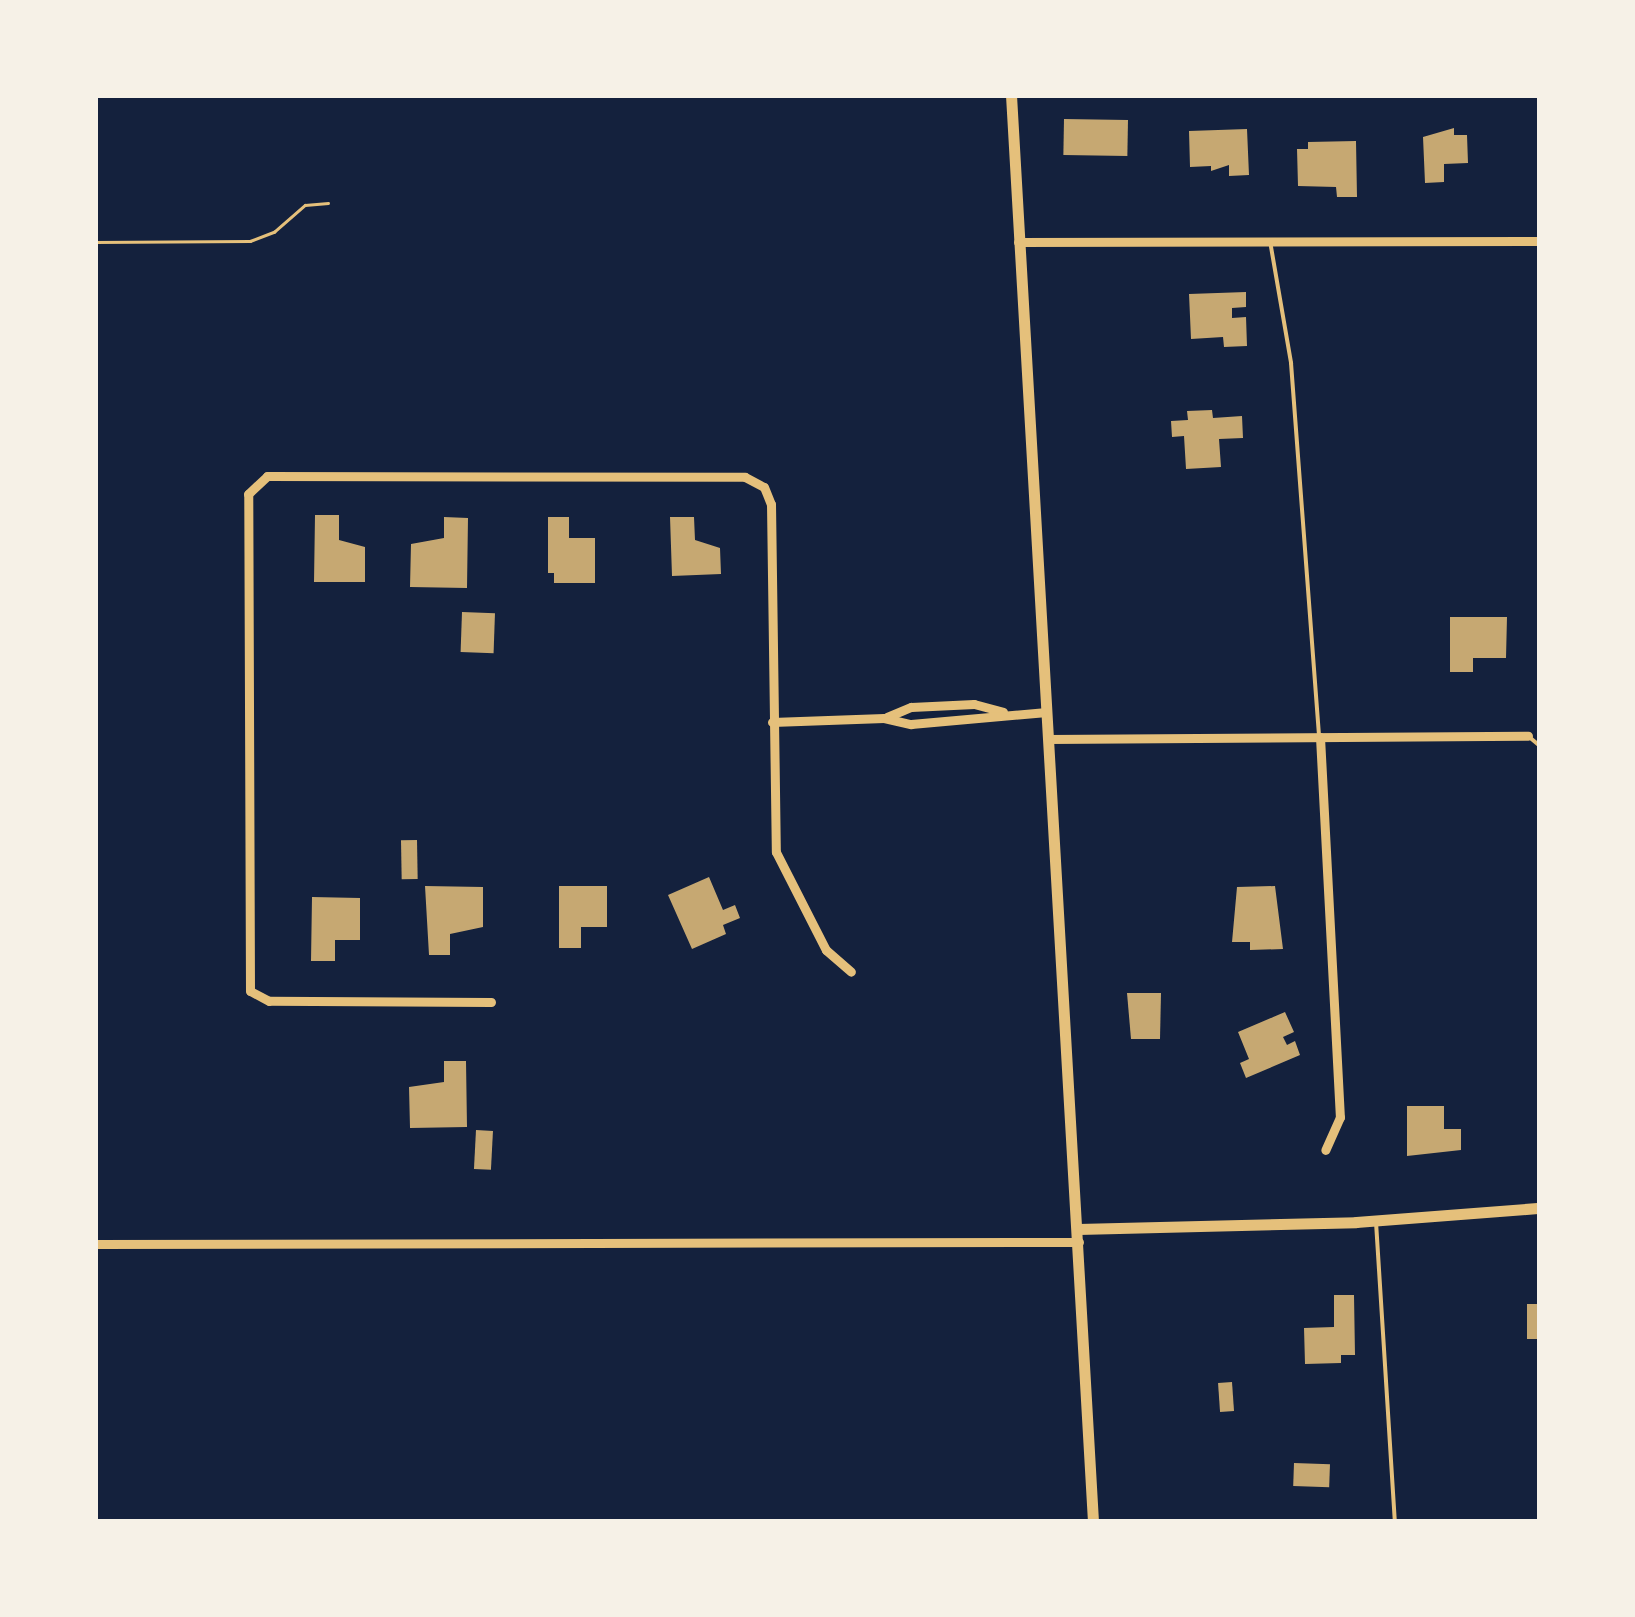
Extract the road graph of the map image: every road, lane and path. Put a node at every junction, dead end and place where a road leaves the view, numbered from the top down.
1 (1011, 95) edge
2 (328, 203) dead end
3 (1540, 241) edge
4 (95, 242) edge
5 (1018, 242) junction
6 (1270, 242) junction
7 (1003, 712) junction
8 (1046, 712) junction
9 (884, 718) junction
10 (772, 722) junction
11 (1528, 736) joint
12 (1320, 737) junction
13 (1048, 739) junction
14 (1540, 746) edge
15 (852, 972) dead end
16 (491, 1002) dead end
17 (1324, 1150) dead end
18 (1540, 1208) edge
19 (1376, 1220) junction
20 (1078, 1235) junction
21 (95, 1244) edge
22 (1093, 1522) edge
23 (1395, 1522) edge

1 - 5 street
2 - 4 path
3 - 6 street
5 - 6 street
5 - 8 street
6 - 12 lane
7 - 8 street
7 - 9 street
7 - 9 street
8 - 13 street
9 - 10 street
10 - 15 street
10 - 16 street
11 - 12 street
11 - 14 lane
12 - 13 street
12 - 17 street
13 - 20 street
18 - 19 street
19 - 20 street
19 - 23 lane
20 - 21 street
20 - 22 street

